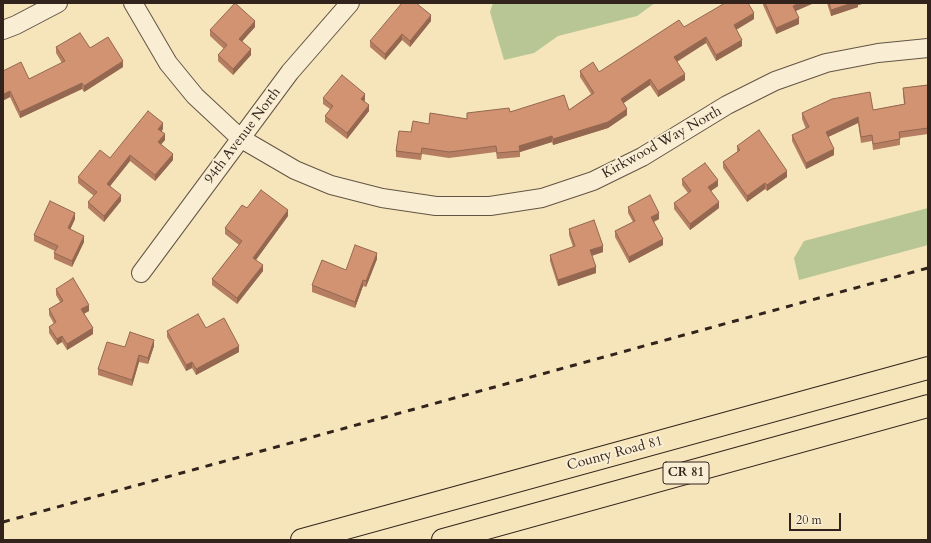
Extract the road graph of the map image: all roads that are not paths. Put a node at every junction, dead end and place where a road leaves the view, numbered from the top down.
1 (58, 3) edge
2 (133, 3) edge
3 (350, 3) edge
4 (3, 30) edge
5 (928, 48) edge
6 (240, 138) junction
7 (141, 274) dead end
8 (928, 368) edge
9 (928, 406) edge
10 (302, 540) edge
11 (443, 540) edge

1 - 4 street
2 - 6 street, Kirkwood Way North
3 - 6 street, 94th Avenue North
5 - 6 street, Kirkwood Way North
6 - 7 street, 94th Avenue North
8 - 10 highway, County Road 81 / CR 81
9 - 11 highway, CR 81

